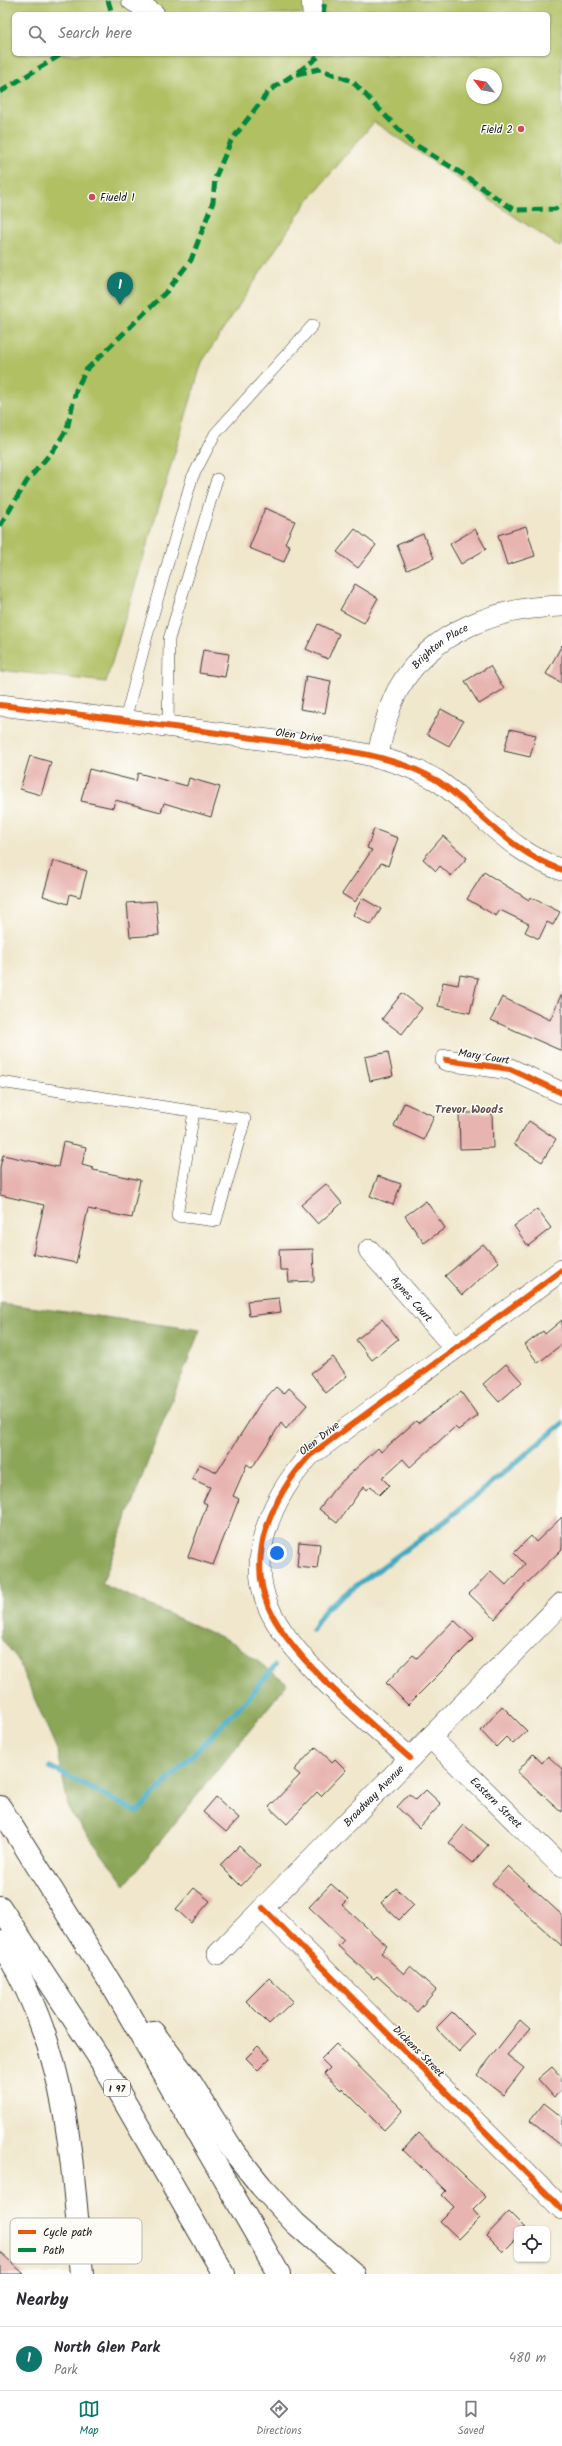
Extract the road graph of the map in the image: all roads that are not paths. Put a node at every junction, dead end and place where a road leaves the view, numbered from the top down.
1 (132, 0) edge
2 (312, 0) edge
3 (151, 12) edge
4 (313, 12) edge
5 (313, 325) dead end
6 (217, 479) dead end
7 (562, 606) edge
8 (0, 705) edge
9 (126, 720) junction
10 (168, 726) junction
11 (377, 758) junction
12 (562, 870) edge
13 (446, 1060) dead end
14 (0, 1082) edge
15 (562, 1093) edge
16 (194, 1112) junction
17 (369, 1250) dead end
18 (562, 1270) edge
19 (455, 1348) junction
20 (562, 1602) edge
21 (430, 1737) junction
22 (410, 1758) junction
23 (0, 1807) edge
24 (562, 1867) edge
25 (0, 1907) edge
26 (263, 1908) junction
27 (83, 1938) junction
28 (0, 1942) edge
29 (218, 1954) dead end
30 (562, 2209) edge
31 (77, 2218) edge
32 (81, 2264) edge
33 (82, 2274) edge
34 (224, 2274) edge
35 (279, 2274) edge
36 (354, 2274) edge

1 - 3 street
2 - 4 street
5 - 9 lane
6 - 10 lane
7 - 11 street, Brighton Place
8 - 9 street, Olen Drive
9 - 10 street, Olen Drive
10 - 11 street, Olen Drive
11 - 12 street, Olen Drive
13 - 15 street, Mary Court
14 - 16 lane
16 - 16 lane
17 - 19 street, Agnes Court
18 - 19 street, Olen Drive
19 - 22 street, Olen Drive
20 - 21 street, Broadway Avenue
21 - 22 street, Broadway Avenue
21 - 24 street, Eastern Street
22 - 26 street, Broadway Avenue
23 - 27 highway
25 - 34 highway, I 97
26 - 29 street, Broadway Avenue
26 - 30 street, Dickens Street
27 - 35 highway
27 - 36 highway
28 - 31 highway
32 - 33 highway

